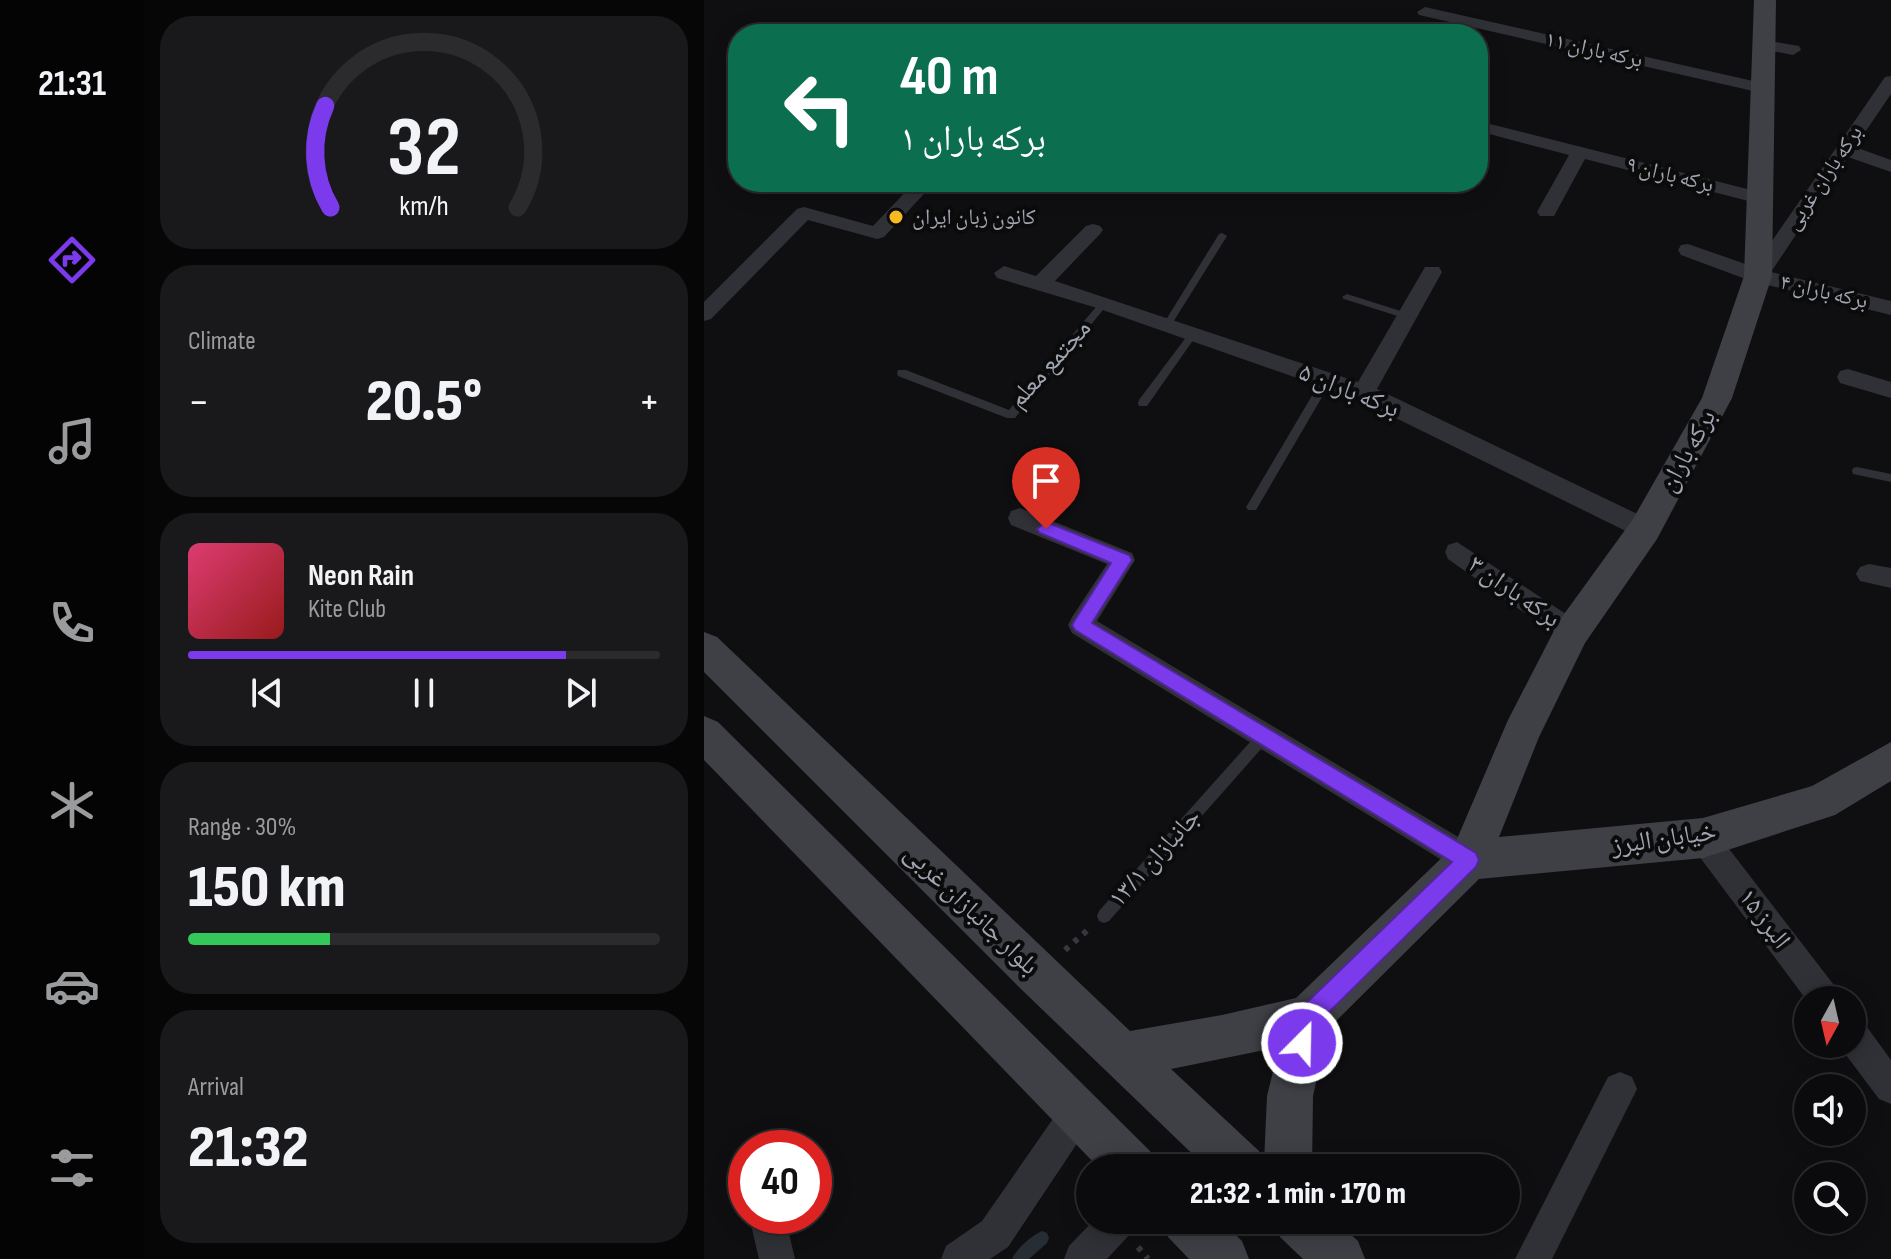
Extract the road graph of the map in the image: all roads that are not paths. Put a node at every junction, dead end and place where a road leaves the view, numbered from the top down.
1 (1765, 0) edge
2 (1425, 12) dead end
3 (1478, 24) edge
4 (1488, 26) edge
5 (1763, 45) junction
6 (1793, 50) dead end
7 (1891, 81) edge
8 (1762, 88) junction
9 (1488, 129) edge
10 (1842, 149) junction
11 (1580, 152) junction
12 (1891, 166) edge
13 (916, 192) edge
14 (1760, 198) junction
15 (1547, 212) dead end
16 (1093, 230) dead end
17 (1222, 236) dead end
18 (1688, 250) dead end
19 (1432, 272) dead end
20 (1004, 273) dead end
21 (1758, 276) junction
22 (1040, 284) junction
23 (1347, 297) dead end
24 (1104, 303) junction
25 (1891, 308) edge
26 (704, 314) edge
27 (1407, 316) junction
28 (1167, 325) junction
29 (1193, 334) junction
30 (902, 373) dead end
31 (1848, 377) dead end
32 (1327, 380) junction
33 (1891, 390) edge
34 (1365, 393) junction
35 (1143, 403) dead end
36 (1857, 471) dead end
37 (1891, 478) edge
38 (1252, 507) dead end
39 (1020, 518) dead end
40 (1645, 529) junction
41 (1457, 552) dead end
42 (1572, 632) junction
43 (704, 648) edge
44 (704, 734) edge
45 (1266, 735) junction
46 (1891, 760) edge
47 (1703, 838) junction
48 (1469, 860) junction
49 (1104, 916) road end
50 (1815, 986) edge
51 (1308, 1017) junction
52 (1866, 1054) edge
53 (1122, 1055) junction
54 (1891, 1087) edge
55 (1620, 1089) dead end
56 (1078, 1112) junction
57 (1119, 1154) edge
58 (1227, 1154) edge
59 (1288, 1154) edge
60 (771, 1234) edge
61 (1105, 1234) edge
62 (1199, 1234) edge
63 (777, 1259) edge
64 (959, 1259) edge
65 (1082, 1259) edge
66 (1224, 1259) edge
67 (1533, 1259) edge

1 - 5 street, برکه باران
2 - 3 street, برکه باران ۱۱
4 - 8 street, برکه باران ۱۱
5 - 6 street
5 - 8 street, برکه باران
7 - 10 street, برکه باران غربی
8 - 14 street, برکه باران
9 - 11 street, برکه باران ۹
10 - 12 street
10 - 21 street, برکه باران غربی
11 - 14 street, برکه باران ۹
11 - 15 street
13 - 26 street
14 - 21 street, برکه باران
16 - 22 street
17 - 28 lane
18 - 21 street, برکه باران ۴
19 - 27 street
20 - 22 street, برکه باران ۵
21 - 25 street, برکه باران ۴
21 - 40 street, برکه باران
22 - 24 street, برکه باران ۵
23 - 27 lane
24 - 28 street, برکه باران ۵
24 - 30 lane, مجتمع معلم
27 - 34 street
28 - 29 street, برکه باران ۵
29 - 32 street, برکه باران ۵
29 - 35 lane
31 - 33 street
32 - 34 street, برکه باران ۵
32 - 38 lane
34 - 40 street, برکه باران ۵
36 - 37 lane
39 - 45 street
40 - 42 street, برکه باران
41 - 42 street, برکه باران ۳
42 - 48 street, برکه باران
43 - 53 street, بلوار جانبازان غربی
44 - 56 street
45 - 48 street
45 - 49 lane, جانبازان ۱۳/۱
46 - 47 street, خیابان البرز
47 - 48 street, خیابان البرز
47 - 50 street, البرز ۱۵
48 - 51 street
51 - 53 street
51 - 59 street
52 - 54 street
53 - 58 street, بلوار جانبازان غربی
55 - 67 street
56 - 57 street
56 - 64 street
60 - 63 street
61 - 65 street
62 - 66 street

